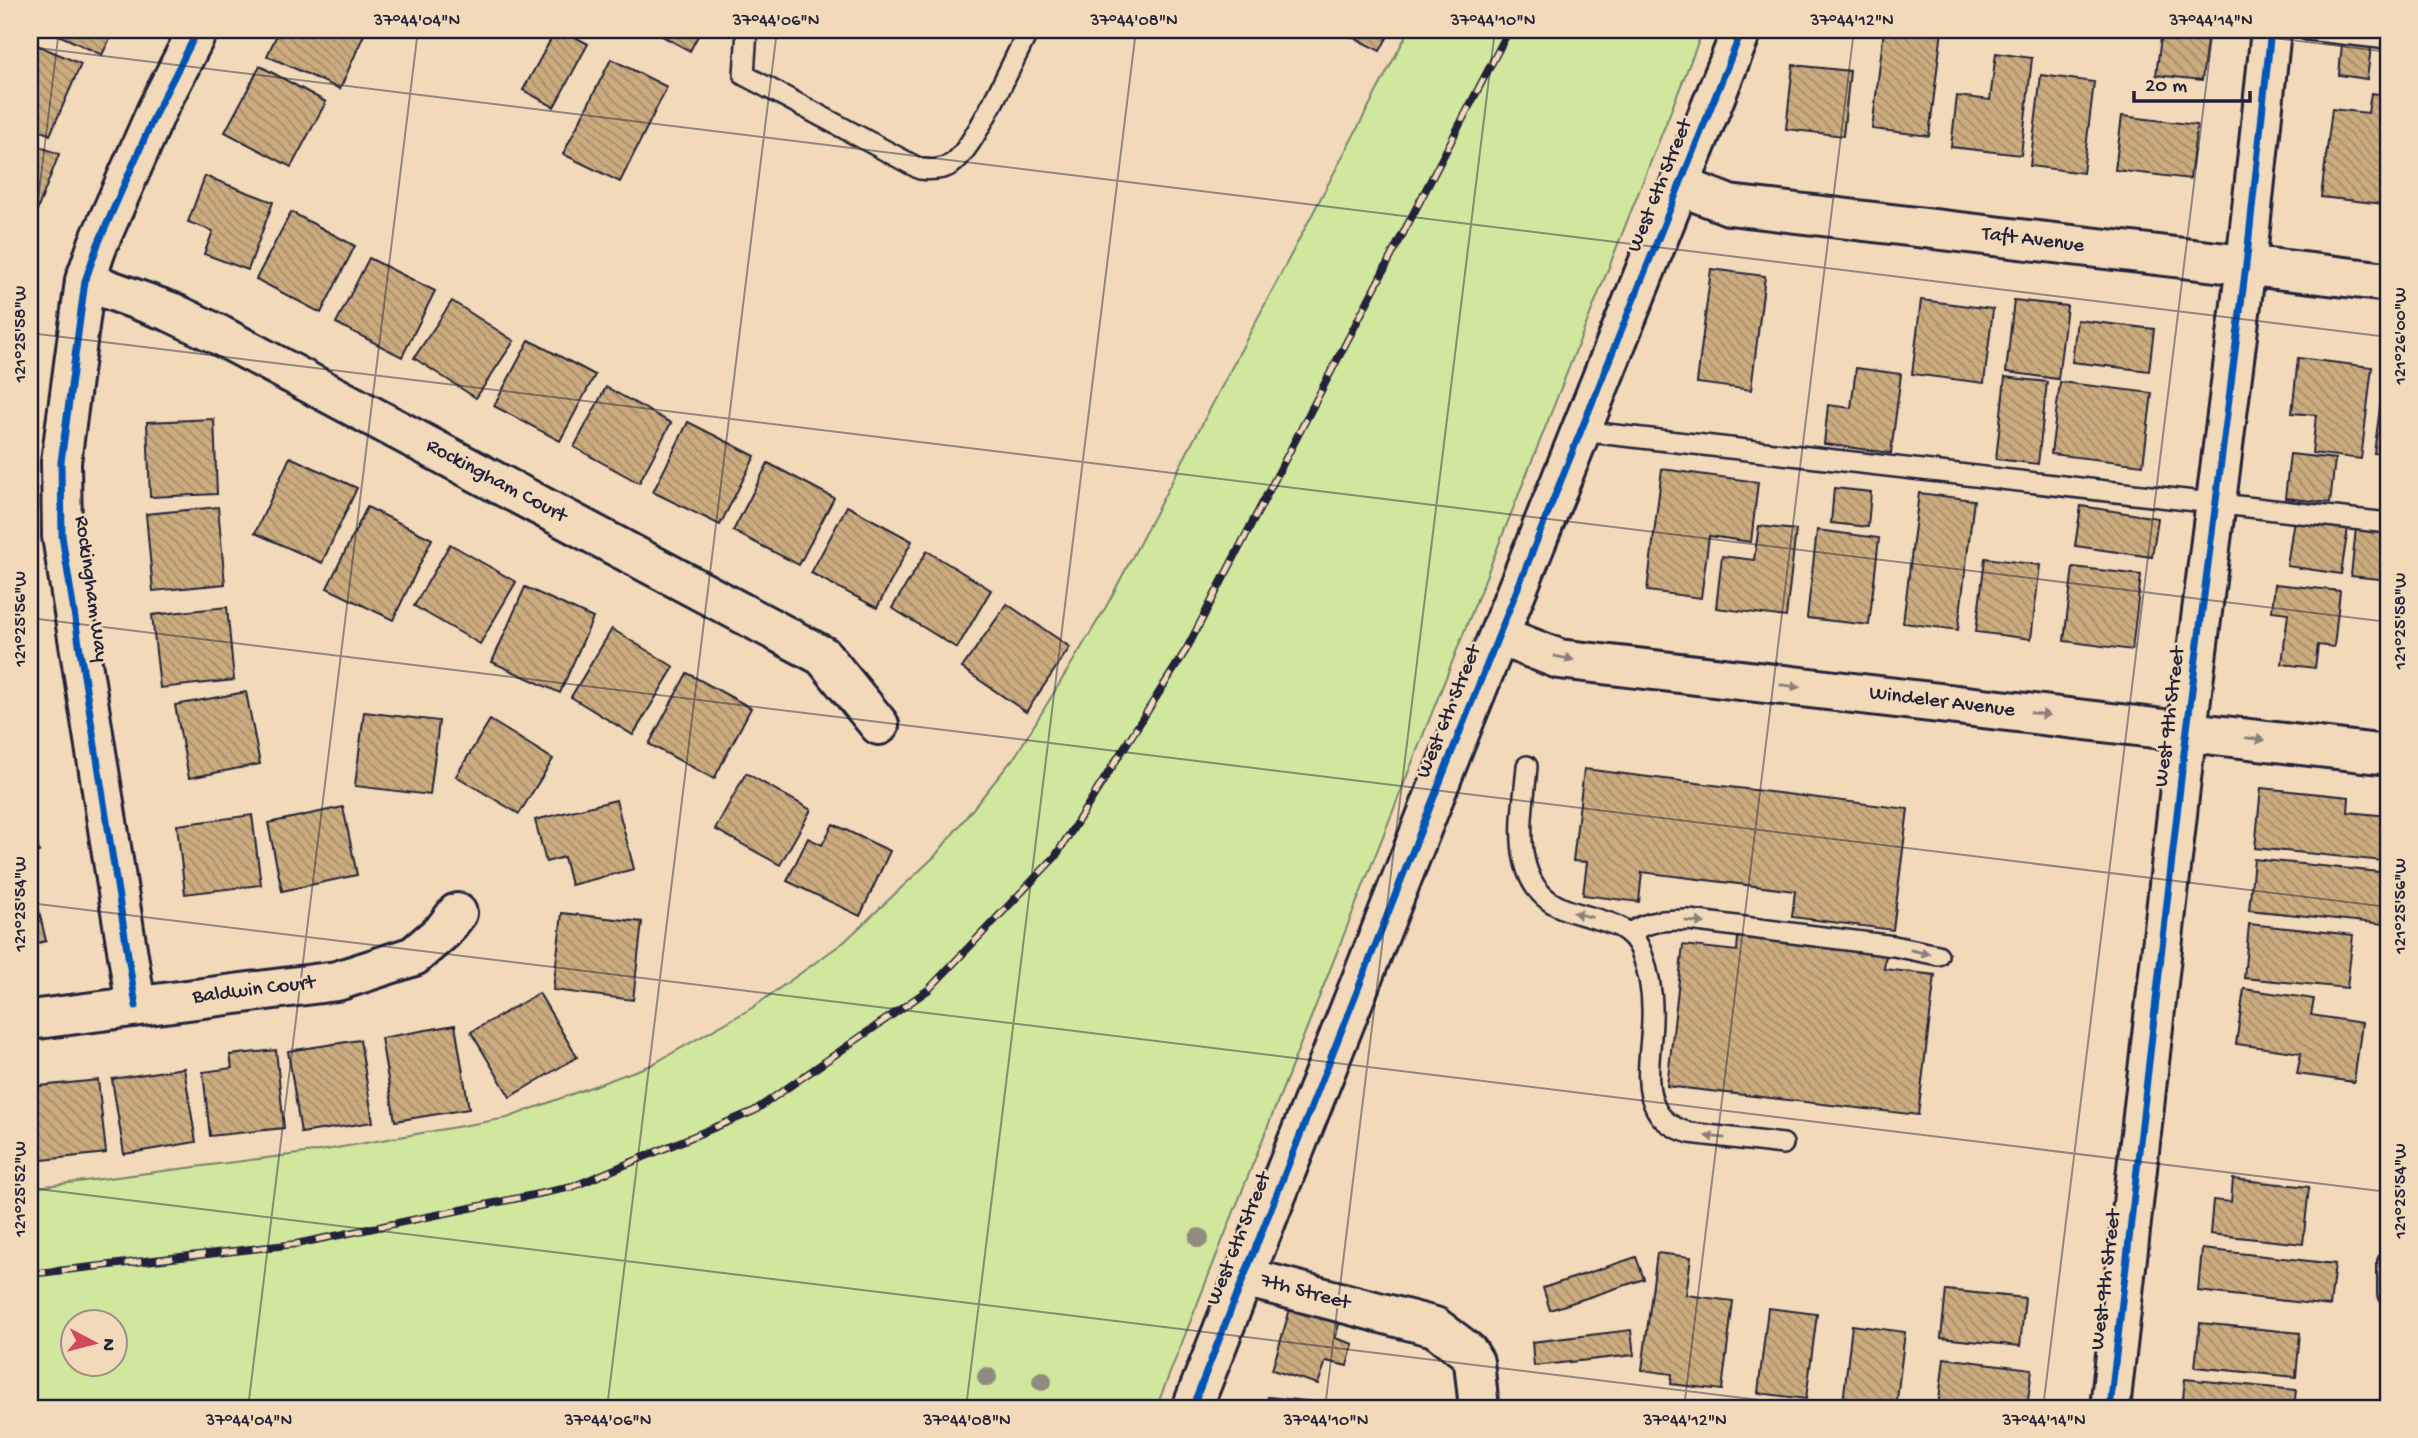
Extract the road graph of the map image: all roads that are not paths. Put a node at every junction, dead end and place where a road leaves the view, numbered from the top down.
1 (198, 30) edge
2 (747, 30) edge
3 (1029, 30) edge
4 (1742, 30) edge
5 (2271, 30) edge
6 (2307, 30) edge
7 (2388, 39) edge
8 (1681, 186) junction
9 (2246, 265) junction
10 (85, 281) junction
11 (2388, 282) edge
12 (1580, 431) junction
13 (2216, 503) junction
14 (2388, 523) edge
15 (1500, 636) junction
16 (879, 725) dead end
17 (2187, 732) junction
18 (2388, 755) edge
19 (1527, 766) dead end
20 (457, 914) dead end
21 (1630, 933) junction
22 (1938, 955) dead end
23 (136, 1006) junction
24 (30, 1020) edge
25 (1783, 1144) dead end
26 (2388, 1262) edge
27 (1244, 1277) junction
28 (2388, 1294) edge
29 (1192, 1408) edge
30 (1479, 1408) edge
31 (2110, 1408) edge

1 - 10 street, Rockingham Way
2 - 3 lane
4 - 8 street, West 6th Street
5 - 9 street, West 9th Street
6 - 7 lane
8 - 9 street, Taft Avenue
8 - 12 street, West 6th Street
9 - 11 street, Taft Avenue
9 - 13 street, West 9th Street
10 - 16 street, Rockingham Court
10 - 23 street, Rockingham Way
12 - 13 lane
12 - 15 street, West 6th Street
13 - 14 lane
13 - 17 street, West 9th Street
15 -> 17 street, Windeler Avenue
15 - 27 street, West 6th Street
17 -> 18 street, Windeler Avenue
17 - 31 street, West 9th Street
21 -> 19 lane
20 - 23 street, Baldwin Court
21 -> 22 lane
25 -> 21 lane
23 - 24 street, Baldwin Court
26 - 28 lane
27 - 29 street, West 6th Street
27 - 30 street, 7th Street

